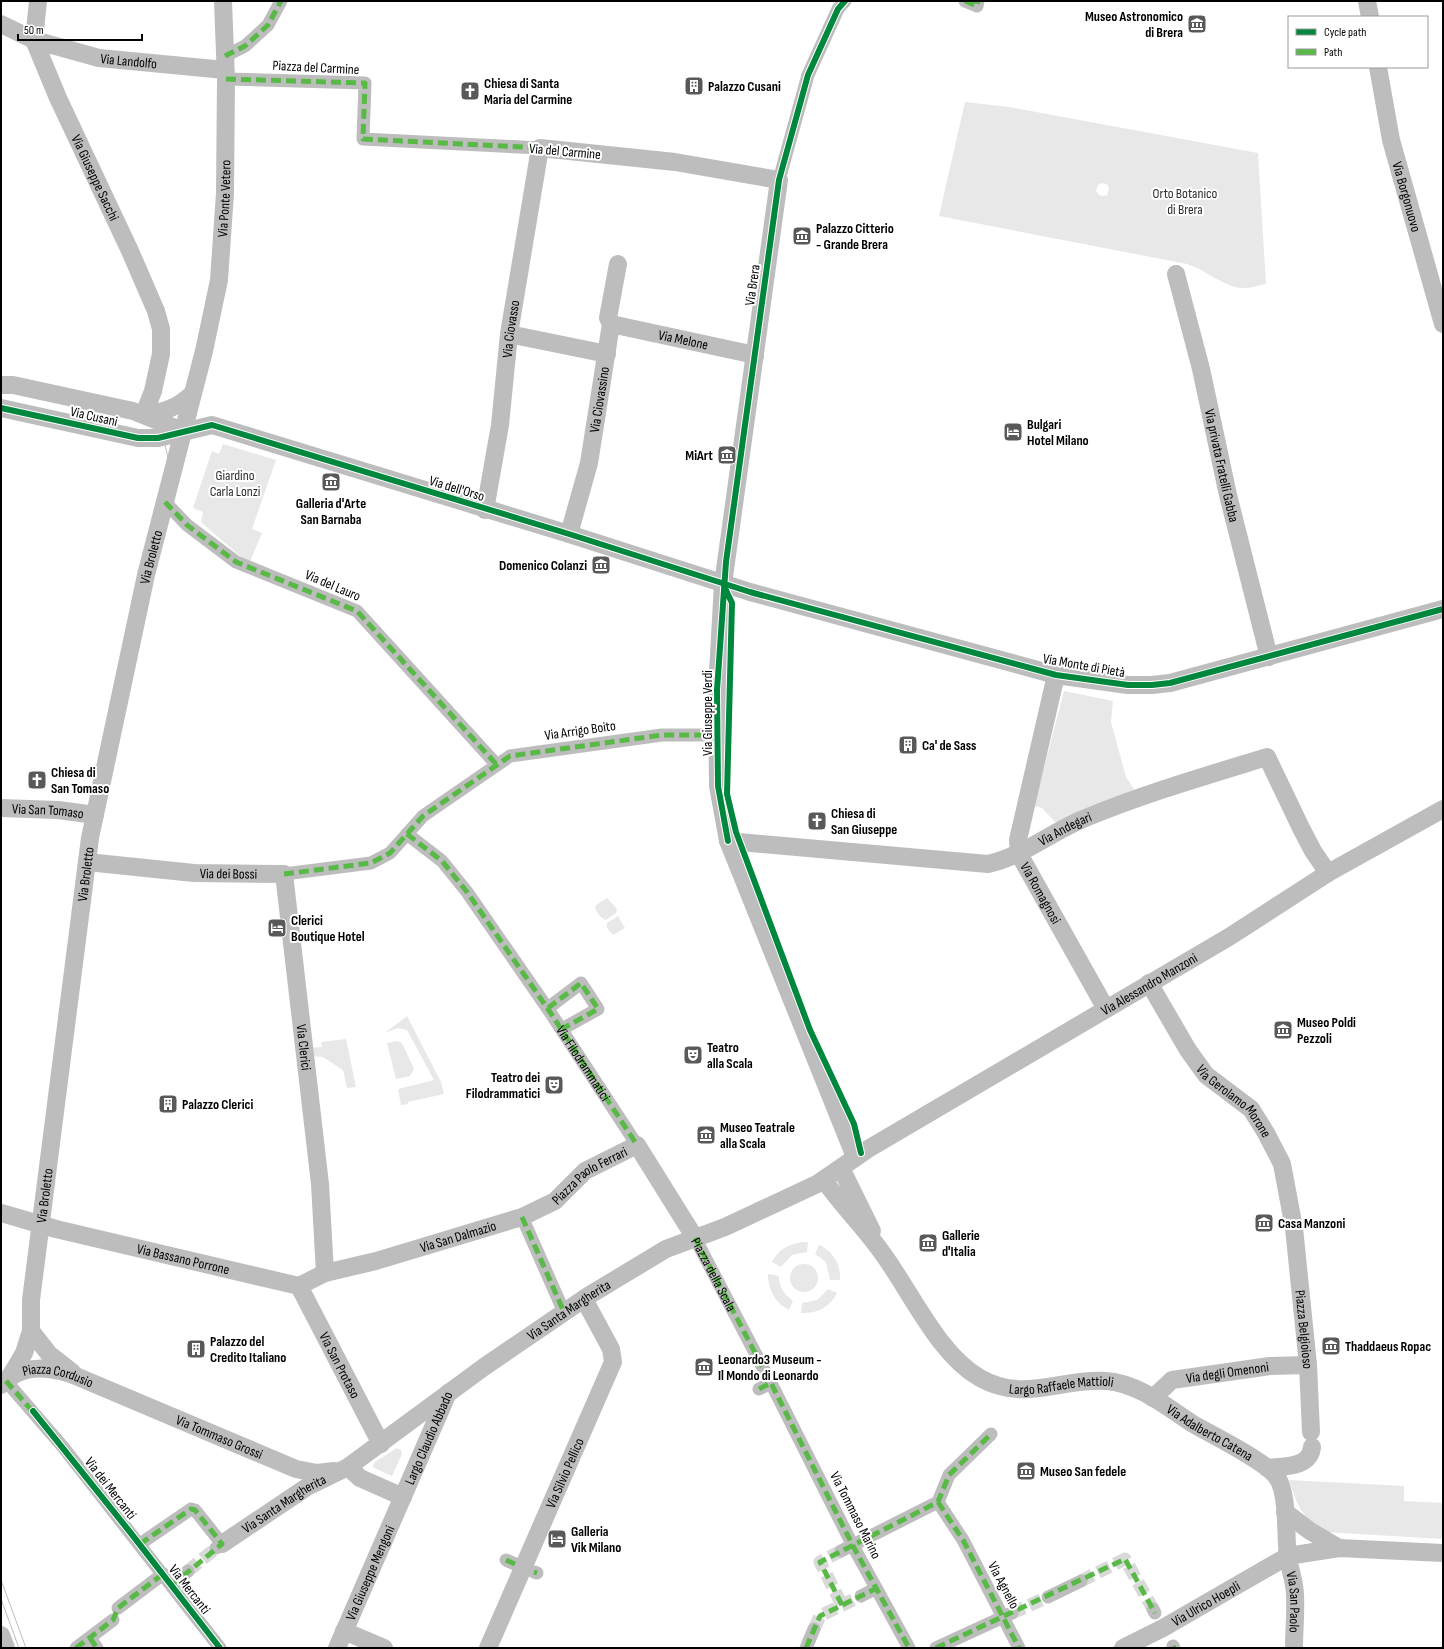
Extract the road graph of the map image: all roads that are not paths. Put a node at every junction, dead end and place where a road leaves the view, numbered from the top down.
1 (38, 1) edge
2 (223, 1) edge
3 (281, 1) edge
4 (845, 1) edge
5 (965, 1) edge
6 (978, 1) edge
7 (1367, 1) edge
8 (1370, 16) edge
9 (1, 24) edge
10 (34, 40) junction
11 (225, 68) junction
12 (1378, 68) edge
13 (364, 125) joint
14 (540, 148) junction
15 (779, 180) junction
16 (618, 264) dead end
17 (1176, 274) dead end
18 (611, 324) junction
19 (1443, 324) edge
20 (509, 334) junction
21 (606, 354) junction
22 (755, 355) junction
23 (1, 385) edge
24 (193, 393) junction
25 (1, 408) edge
26 (144, 414) junction
27 (183, 431) junction
28 (165, 502) junction
29 (485, 510) junction
30 (569, 534) junction
31 (723, 584) junction
32 (1443, 608) edge
33 (1269, 657) junction
34 (1056, 675) junction
35 (719, 735) junction
36 (497, 765) junction
37 (1, 808) edge
38 (1443, 809) edge
39 (95, 814) junction
40 (407, 834) junction
41 (728, 841) junction
42 (1019, 854) junction
43 (87, 862) junction
44 (371, 863) joint
45 (1328, 873) junction
46 (284, 874) junction
47 (1149, 983) junction
48 (548, 1008) junction
49 (1106, 1009) junction
50 (562, 1029) junction
51 (637, 1145) junction
52 (848, 1162) junction
53 (824, 1180) junction
54 (544, 1207) joint
55 (1, 1213) edge
56 (522, 1217) junction
57 (40, 1225) junction
58 (1294, 1228) joint
59 (694, 1238) junction
60 (883, 1253) junction
61 (324, 1273) junction
62 (299, 1286) junction
63 (584, 1299) junction
64 (564, 1312) junction
65 (31, 1328) junction
66 (1308, 1365) junction
67 (3, 1383) edge
68 (94, 1383) junction
69 (448, 1392) junction
70 (777, 1396) joint
71 (1153, 1398) junction
72 (991, 1434) dead end
73 (381, 1444) junction
74 (63, 1447) joint
75 (348, 1467) junction
76 (1267, 1468) junction
77 (402, 1497) junction
78 (938, 1502) junction
79 (1285, 1512) junction
80 (140, 1544) junction
81 (219, 1546) joint
82 (853, 1546) junction
83 (1339, 1548) junction
84 (841, 1551) tunnel mouth
85 (1443, 1552) edge
86 (1288, 1556) junction
87 (188, 1571) tunnel mouth
88 (163, 1574) junction
89 (1081, 1581) tunnel mouth
90 (172, 1585) junction
91 (875, 1588) junction
92 (861, 1596) tunnel mouth
93 (1048, 1597) tunnel mouth
94 (1007, 1615) junction
95 (814, 1629) tunnel mouth
96 (344, 1631) junction
97 (1, 1635) edge
98 (94, 1643) edge
99 (6, 1648) edge
100 (76, 1648) edge
101 (220, 1648) edge
102 (337, 1648) edge
103 (384, 1648) edge
104 (488, 1648) edge
105 (806, 1648) edge
106 (909, 1648) edge
107 (936, 1648) edge
108 (1019, 1648) edge
109 (1123, 1648) edge
110 (1294, 1648) edge

1 - 10 street
2 - 11 street, Via Ponte Vetero
3 - 11 street
4 - 15 street, Via Brera
5 - 6 street
7 - 8 street
9 - 10 street, Via Landolfo
10 - 11 street, Via Landolfo
10 - 26 street, Via Giuseppe Sacchi
11 - 13 street, Piazza del Carmine
11 - 24 street, Via Ponte Vetero
12 - 19 street, Via Borgonuovo
13 - 14 street, Via del Carmine
14 - 15 street, Via del Carmine
14 - 20 street, Via Ciovasso
15 - 22 street, Via Brera
16 - 18 street, Via Ciovassino
17 - 33 street, Via privata Fratelli Gabba
18 - 21 street, Via Ciovassino
18 - 22 street, Via Melone
20 - 21 street
20 - 29 street, Via Ciovasso
21 - 30 street, Via Ciovassino
22 - 31 street, Via Brera
23 - 26 street, Via Cusani
24 - 26 street
24 - 27 street, Via Ponte Vetero
25 - 27 street, Via Cusani
26 - 27 street, Via Cusani
27 - 28 street, Via Broletto
27 - 29 street, Via dell'Orso
28 - 36 street, Via del Lauro
28 - 39 street, Via Broletto
29 - 30 street, Via dell'Orso
30 - 31 street, Via dell'Orso
31 - 34 street, Via Monte di Pietà
31 - 35 street, Via Giuseppe Verdi
32 - 33 street, Via Monte di Pietà
33 - 34 street, Via Monte di Pietà
34 - 42 street, Via Romagnosi
35 - 36 street, Via Arrigo Boito
35 - 41 street, Via Giuseppe Verdi
36 - 40 street, Via Arrigo Boito
37 - 39 street, Via San Tomaso
38 - 45 street, Via Alessandro Manzoni
39 - 43 street, Via Broletto
40 - 44 street, Via Arrigo Boito
40 - 48 street, Via Filodrammatici
41 - 42 street, Via Andegari
41 - 52 street, Via Giuseppe Verdi
42 - 45 street, Via Andegari
42 - 49 street, Via Romagnosi
43 - 46 street, Via dei Bossi
43 - 57 street, Via Broletto
44 - 46 street, Via dei Bossi
45 - 47 street, Via Alessandro Manzoni
46 - 61 street, Via Clerici
47 - 49 street, Via Alessandro Manzoni
47 - 58 street, Via Gerolamo Morone
48 - 50 street, Via Filodrammatici
48 - 50 street
49 - 52 street, Via Alessandro Manzoni
50 - 51 street, Via Filodrammatici
51 - 54 street, Piazza Paolo Ferrari
51 - 59 street, Via Filodrammatici
52 - 53 street, Piazza della Scala
52 - 60 street
53 - 59 street, Piazza della Scala
53 - 60 street
54 - 56 street, Via San Dalmazio
55 - 57 street, Via Bassano Porrone
56 - 61 street, Via San Dalmazio
56 - 64 street
57 - 62 street, Via Bassano Porrone
57 - 65 street, Via Broletto
58 - 66 street, Piazza Belgioioso
59 - 63 street, Via Santa Margherita
59 - 70 street, Piazza della Scala
60 - 71 street, Largo Raffaele Mattioli
61 - 62 street
62 - 73 street, Via San Protaso
63 - 64 street, Via Santa Margherita
63 - 104 street, Via Silvio Pellico
64 - 69 street, Via Santa Margherita
65 - 67 street, Piazza Cordusio
65 - 68 street, Piazza Cordusio
66 - 71 street, Via degli Omenoni
66 - 76 street, Piazza Belgioioso
67 - 68 street, Piazza Cordusio
67 - 74 street, Piazza Cordusio
68 - 75 street, Via Tommaso Grossi
69 - 73 street, Largo Claudio Abbado
69 - 77 street, Largo Claudio Abbado
70 - 82 street, Via Tommaso Marino
71 - 76 street, Via Adalberto Catena
72 - 78 street
73 - 75 street, Largo Claudio Abbado
74 - 80 street, Via dei Mercanti
75 - 77 street, Largo Claudio Abbado
75 - 81 street, Via Santa Margherita
76 - 79 street, Via Adalberto Catena
77 - 96 street, Via Giuseppe Mengoni
78 - 82 street
78 - 94 street, Via Agnello
79 - 83 street
79 - 86 street, Via San Paolo
80 - 81 street
80 - 88 street, Via Mercanti
82 - 84 street
82 - 91 street, Via Tommaso Marino
83 - 85 street
83 - 86 street
86 - 109 street, Via Ulrico Hoepli
86 - 110 street, Via San Paolo
87 - 90 street
88 - 90 street, Via Mercanti
88 - 98 street
89 - 93 street
90 - 101 street, Via Mercanti
91 - 92 street
91 - 106 street, Via Tommaso Marino
94 - 107 street
94 - 108 street, Via Agnello
95 - 105 street
96 - 102 street, Via Giuseppe Mengoni
96 - 103 street
97 - 99 street
98 - 100 street

